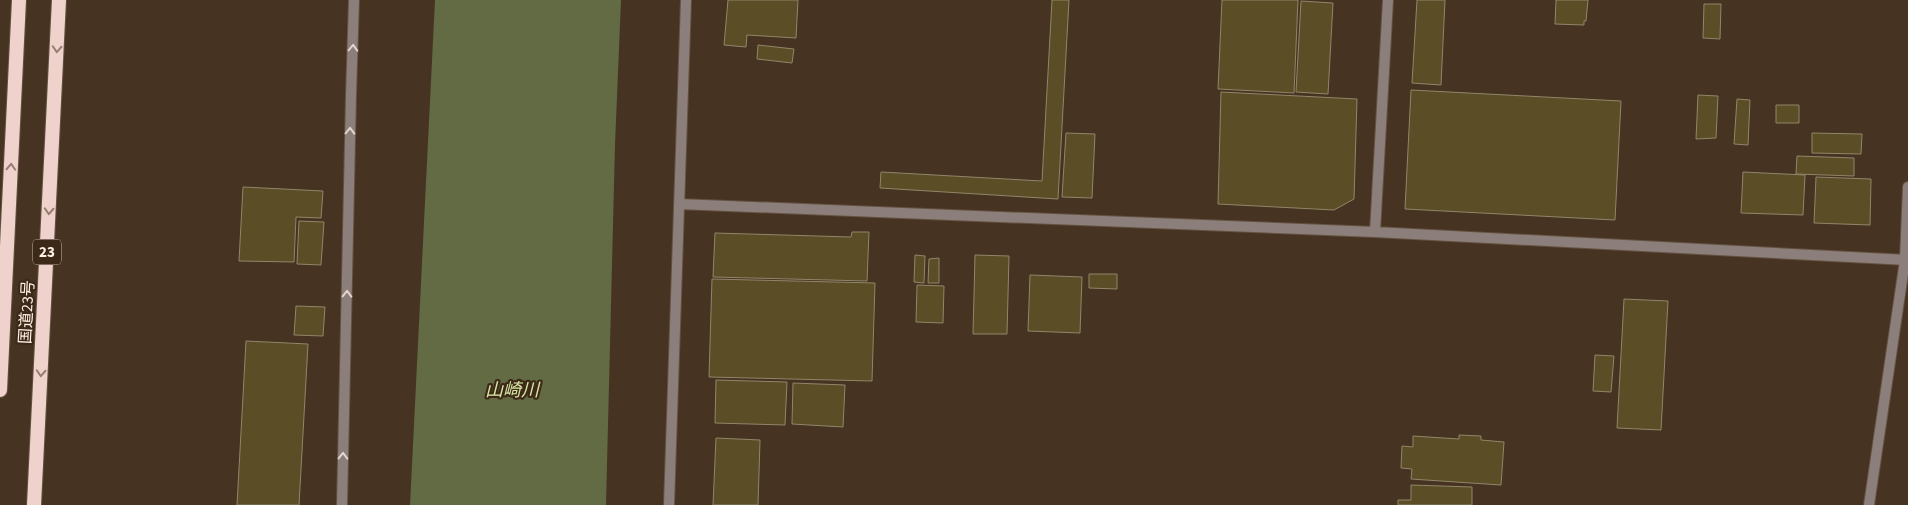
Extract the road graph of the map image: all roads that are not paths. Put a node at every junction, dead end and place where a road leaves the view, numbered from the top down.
1 (19, 0) edge
2 (59, 0) edge
3 (354, 0) edge
4 (686, 0) edge
5 (1388, 0) edge
6 (1908, 187) edge
7 (679, 204) junction
8 (1374, 232) junction
9 (1906, 260) edge
10 (0, 390) edge
11 (34, 505) edge
12 (342, 505) edge
13 (669, 505) edge
14 (1870, 505) edge

10 -> 1 highway, 国道23号
2 -> 11 highway, 国道23号 / 23
12 -> 3 street
4 - 7 street
5 - 8 street
6 - 9 street
7 - 8 street
7 - 13 street
8 - 9 street
9 - 14 street

